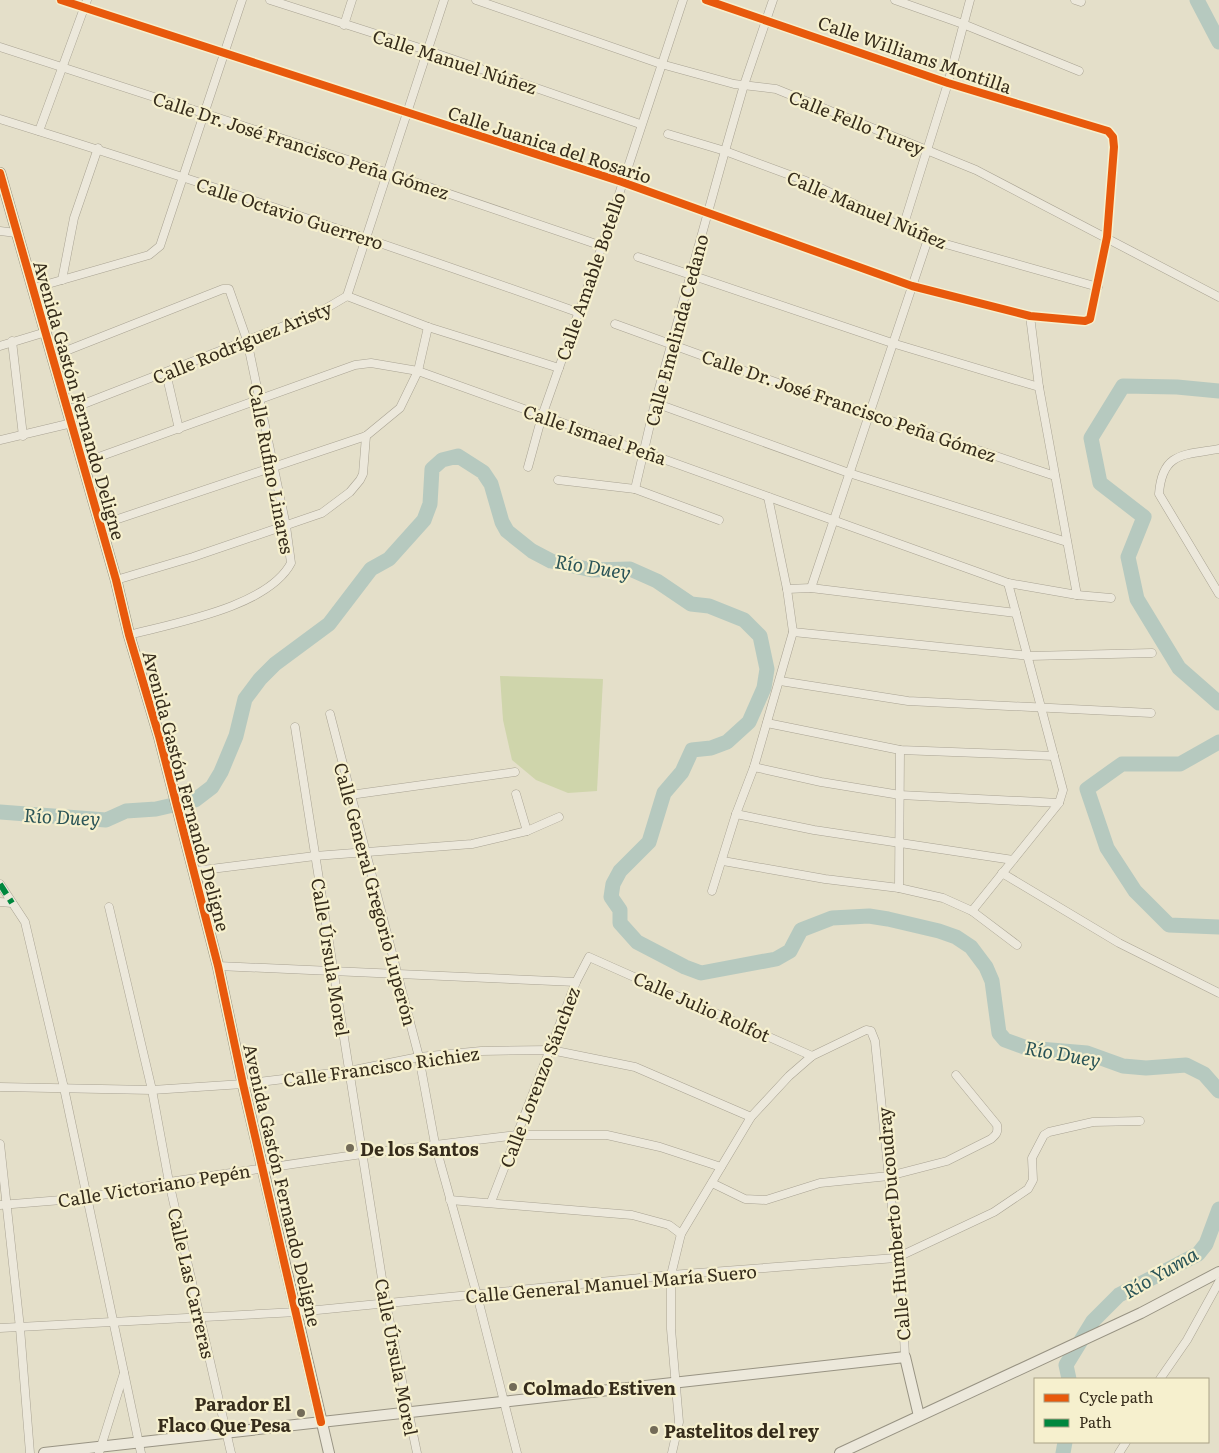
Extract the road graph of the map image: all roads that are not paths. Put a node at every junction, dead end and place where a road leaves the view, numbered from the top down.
1 (61, 0) edge
2 (242, 0) edge
3 (270, 0) edge
4 (352, 0) edge
5 (444, 0) edge
6 (476, 0) edge
7 (683, 0) edge
8 (706, 0) edge
9 (774, 0) edge
10 (970, 0) edge
11 (898, 1) edge
12 (86, 3) edge
13 (768, 20) junction
14 (963, 24) junction
15 (344, 25) junction
16 (0, 46) edge
17 (426, 50) junction
18 (225, 52) junction
19 (661, 64) junction
20 (63, 66) junction
21 (1079, 71) dead end
22 (948, 83) junction
23 (744, 85) junction
24 (205, 114) junction
25 (407, 114) junction
26 (0, 119) edge
27 (640, 124) junction
28 (39, 131) junction
29 (668, 134) dead end
30 (98, 148) junction
31 (926, 150) junction
32 (725, 151) junction
33 (388, 173) junction
34 (0, 174) edge
35 (184, 178) junction
36 (622, 182) junction
37 (708, 213) junction
38 (903, 228) junction
39 (0, 230) edge
40 (16, 233) junction
41 (1107, 237) junction
42 (368, 238) junction
43 (928, 239) junction
44 (602, 246) junction
45 (638, 257) dead end
46 (691, 274) junction
47 (62, 280) junction
48 (912, 286) junction
49 (1098, 286) junction
50 (34, 288) junction
51 (347, 296) junction
52 (1219, 297) edge
53 (577, 312) junction
54 (1030, 316) junction
55 (615, 324) dead end
56 (428, 326) junction
57 (46, 332) junction
58 (246, 340) junction
59 (12, 341) junction
60 (671, 343) junction
61 (892, 343) junction
62 (0, 346) edge
63 (53, 356) junction
64 (559, 368) junction
65 (418, 371) junction
66 (166, 373) junction
67 (1039, 386) junction
68 (258, 401) junction
69 (655, 403) junction
70 (68, 410) junction
71 (871, 413) junction
72 (542, 416) junction
73 (72, 423) junction
74 (179, 428) junction
75 (23, 436) junction
76 (366, 436) junction
77 (0, 440) edge
78 (1219, 449) edge
79 (644, 451) junction
80 (82, 463) junction
81 (272, 466) junction
82 (528, 467) dead end
83 (849, 473) junction
84 (1055, 476) junction
85 (558, 480) dead end
86 (635, 489) junction
87 (768, 498) junction
88 (719, 520) dead end
89 (833, 521) junction
90 (100, 525) junction
91 (286, 526) junction
92 (1067, 542) junction
93 (116, 580) junction
94 (1008, 583) junction
95 (811, 588) junction
96 (787, 589) junction
97 (1219, 594) edge
98 (1077, 595) junction
99 (1111, 598) dead end
100 (1016, 613) junction
101 (793, 632) junction
102 (129, 636) junction
103 (1152, 652) dead end
104 (1030, 656) junction
105 (780, 682) junction
106 (1042, 707) junction
107 (1151, 713) dead end
108 (330, 714) dead end
109 (767, 723) junction
110 (295, 727) dead end
111 (900, 750) junction
112 (1054, 756) junction
113 (754, 767) junction
114 (515, 772) dead end
115 (516, 794) dead end
116 (350, 795) junction
117 (900, 795) junction
118 (1059, 803) junction
119 (736, 814) junction
120 (559, 817) dead end
121 (527, 831) junction
122 (899, 842) junction
123 (365, 852) junction
124 (315, 856) junction
125 (1013, 860) junction
126 (723, 861) junction
127 (195, 871) junction
128 (1002, 873) junction
129 (0, 884) edge
130 (899, 888) junction
131 (712, 891) dead end
132 (0, 902) edge
133 (12, 904) junction
134 (109, 907) dead end
135 (972, 911) junction
136 (1017, 945) dead end
137 (592, 956) joint
138 (218, 966) junction
139 (334, 971) junction
140 (397, 974) junction
141 (576, 982) junction
142 (1219, 993) edge
143 (551, 1050) junction
144 (812, 1056) junction
145 (419, 1057) junction
146 (350, 1071) junction
147 (956, 1075) dead end
148 (243, 1084) junction
149 (0, 1087) edge
150 (64, 1088) junction
151 (152, 1090) junction
152 (751, 1117) junction
153 (1140, 1121) dead end
154 (517, 1135) junction
155 (0, 1144) edge
156 (435, 1144) junction
157 (362, 1154) junction
158 (721, 1167) junction
159 (262, 1169) junction
160 (889, 1176) junction
161 (169, 1182) junction
162 (712, 1183) junction
163 (86, 1198) junction
164 (450, 1200) junction
165 (490, 1202) junction
166 (3, 1205) edge
167 (681, 1234) junction
168 (896, 1258) junction
169 (1219, 1272) edge
170 (670, 1275) junction
171 (1219, 1282) edge
172 (477, 1296) junction
173 (386, 1304) junction
174 (297, 1312) junction
175 (200, 1317) junction
176 (114, 1322) junction
177 (0, 1328) edge
178 (20, 1328) junction
179 (905, 1357) junction
180 (124, 1371) junction
181 (1161, 1378) edge
182 (675, 1381) junction
183 (503, 1403) junction
184 (407, 1412) junction
185 (919, 1416) junction
186 (321, 1422) junction
187 (226, 1433) junction
188 (139, 1442) junction
189 (100, 1450) edge
190 (30, 1453) edge
191 (44, 1453) edge
192 (141, 1453) edge
193 (231, 1453) edge
194 (329, 1453) edge
195 (417, 1453) edge
196 (517, 1453) edge
197 (672, 1453) edge
198 (840, 1453) edge

1 - 12 street, Calle Juanica del Rosario
2 - 18 street
3 - 15 street, Calle Manuel Núñez
4 - 15 street
5 - 17 street, Calle Rodríguez Aristy
6 - 19 street, Calle Fello Turey
7 - 19 street, Calle Amable Botello
8 - 13 street, Calle Williams Montilla
9 - 13 street, Calle Emelinda Cedano
10 - 14 street
11 - 14 street
12 - 18 street, Calle Juanica del Rosario
12 - 20 street
13 - 22 street, Calle Williams Montilla
13 - 23 street, Calle Emelinda Cedano
14 - 21 street
14 - 22 street
15 - 17 street, Calle Manuel Núñez
16 - 20 street, Calle Dr. José Francisco Peña Gómez
17 - 25 street, Calle Rodríguez Aristy
17 - 27 street, Calle Manuel Núñez
18 - 24 street
18 - 25 street, Calle Juanica del Rosario
19 - 23 street, Calle Fello Turey
19 - 27 street, Calle Amable Botello
20 - 24 street, Calle Dr. José Francisco Peña Gómez
20 - 28 street
22 - 31 street
22 - 41 street, Calle Williams Montilla
23 - 31 street, Calle Fello Turey
23 - 32 street, Calle Emelinda Cedano
24 - 33 street, Calle Dr. José Francisco Peña Gómez
24 - 35 street
25 - 33 street, Calle Rodríguez Aristy
25 - 36 street, Calle Juanica del Rosario
26 - 28 street, Calle Octavio Guerrero
27 - 36 street, Calle Amable Botello
28 - 30 street, Calle Octavio Guerrero
29 - 32 street, Calle Manuel Núñez
30 - 35 street, Calle Octavio Guerrero
30 - 47 street
31 - 38 street
31 - 41 street, Calle Fello Turey
32 - 37 street, Calle Emelinda Cedano
32 - 38 street, Calle Manuel Núñez
33 - 42 street, Calle Rodríguez Aristy
33 - 44 street, Calle Dr. José Francisco Peña Gómez
34 - 40 main road, Avenida Gastón Fernando Deligne
35 - 42 street, Calle Octavio Guerrero
35 - 47 street
36 - 37 street, Calle Juanica del Rosario
36 - 44 street, Calle Amable Botello
37 - 46 street, Calle Emelinda Cedano
37 - 48 street, Calle Juanica del Rosario
38 - 43 street, Calle Manuel Núñez
39 - 40 street
40 - 50 main road, Avenida Gastón Fernando Deligne
41 - 49 street
41 - 52 street, Calle Fello Turey
42 - 51 street, Calle Rodríguez Aristy
42 - 53 street, Calle Octavio Guerrero
43 - 48 street
43 - 49 street, Calle Manuel Núñez
44 - 53 street, Calle Amable Botello
45 - 46 street
46 - 60 street, Calle Emelinda Cedano
46 - 61 street
47 - 50 street
48 - 54 street, Calle Juanica del Rosario
48 - 61 street
49 - 54 street, Calle Juanica del Rosario
50 - 57 main road, Avenida Gastón Fernando Deligne
51 - 56 street
51 - 58 street, Calle Rodríguez Aristy
53 - 64 street, Calle Amable Botello
54 - 67 street
55 - 60 street, Calle Dr. José Francisco Peña Gómez
56 - 64 street
56 - 65 street
57 - 59 street
57 - 63 main road, Avenida Gastón Fernando Deligne
58 - 63 street, Calle Rufino Linares
58 - 66 street, Calle Rodríguez Aristy
58 - 68 street, Calle Rufino Linares
59 - 62 street
59 - 75 street
60 - 69 street, Calle Emelinda Cedano
60 - 71 street, Calle Dr. José Francisco Peña Gómez
61 - 67 street
61 - 71 street
63 - 70 main road, Avenida Gastón Fernando Deligne
64 - 72 street, Calle Amable Botello
65 - 68 street, Calle Ismael Peña
65 - 72 street, Calle Ismael Peña
65 - 76 street
66 - 70 street, Calle Rodríguez Aristy
66 - 74 street
67 - 84 street
68 - 74 street, Calle Ismael Peña
68 - 81 street, Calle Rufino Linares
69 - 79 street, Calle Emelinda Cedano
69 - 83 street
70 - 73 main road, Avenida Gastón Fernando Deligne
71 - 83 street
71 - 84 street, Calle Dr. José Francisco Peña Gómez
72 - 79 street, Calle Ismael Peña
72 - 82 street, Calle Amable Botello
73 - 75 street
73 - 80 main road, Avenida Gastón Fernando Deligne
74 - 80 street, Calle Ismael Peña
75 - 77 street
76 - 81 street
76 - 91 street
78 - 97 street
79 - 86 street, Calle Emelinda Cedano
79 - 87 street, Calle Ismael Peña
80 - 90 main road, Avenida Gastón Fernando Deligne
81 - 90 street
81 - 91 street, Calle Rufino Linares
83 - 89 street
83 - 92 street
84 - 92 street
85 - 86 street
86 - 88 street
87 - 89 street, Calle Ismael Peña
87 - 96 street
89 - 94 street, Calle Ismael Peña
89 - 95 street
90 - 93 main road, Avenida Gastón Fernando Deligne
91 - 93 street
91 - 102 street, Calle Rufino Linares
92 - 98 street
93 - 102 main road, Avenida Gastón Fernando Deligne
94 - 98 street, Calle Ismael Peña
94 - 100 street
95 - 96 street
95 - 100 street
96 - 101 street
98 - 99 street, Calle Ismael Peña
100 - 104 street
101 - 104 street
101 - 105 street
102 - 127 main road, Avenida Gastón Fernando Deligne
103 - 104 street
104 - 106 street
105 - 106 street
105 - 109 street
106 - 107 street
106 - 112 street
108 - 116 street, Calle General Gregorio Luperón
109 - 111 street
109 - 113 street
110 - 124 street, Calle Úrsula Morel
111 - 112 street
111 - 117 street
112 - 118 street
113 - 117 street
113 - 119 street
114 - 116 street
115 - 121 street
116 - 123 street, Calle General Gregorio Luperón
117 - 118 street
117 - 122 street
118 - 125 street
119 - 122 street
119 - 126 street
120 - 121 street
121 - 123 street
122 - 125 street
122 - 130 street
123 - 124 street
123 - 140 street, Calle General Gregorio Luperón
124 - 127 street
124 - 139 street, Calle Úrsula Morel
125 - 128 street
126 - 130 street
126 - 131 street
127 - 138 main road, Avenida Gastón Fernando Deligne
128 - 135 street
128 - 142 street
129 - 133 street
130 - 135 street
132 - 133 street
133 - 150 street
134 - 151 street, Calle Las Carreras
135 - 136 street
137 - 141 street, Calle Lorenzo Sánchez
137 - 144 street, Calle Julio Rolfot
138 - 139 street
138 - 148 main road, Avenida Gastón Fernando Deligne
139 - 140 street
139 - 146 street, Calle Úrsula Morel
140 - 141 street
140 - 145 street, Calle General Gregorio Luperón
141 - 143 street, Calle Lorenzo Sánchez
143 - 145 street, Calle Francisco Richiez
143 - 152 street, Calle Francisco Richiez
143 - 154 street, Calle Lorenzo Sánchez
144 - 152 street
144 - 160 street, Calle Humberto Ducoudray
145 - 146 street, Calle Francisco Richiez
145 - 156 street, Calle General Gregorio Luperón
146 - 148 street, Calle Francisco Richiez
146 - 157 street, Calle Úrsula Morel
147 - 160 street
148 - 151 street, Calle Francisco Richiez
148 - 159 main road, Avenida Gastón Fernando Deligne
149 - 150 street, Calle Francisco Richiez
150 - 151 street, Calle Francisco Richiez
150 - 163 street
151 - 161 street, Calle Las Carreras
152 - 158 street
153 - 168 street, Calle General Manuel María Suero
154 - 156 street, Calle Victoriano Pepén
154 - 158 street, Calle Victoriano Pepén
154 - 165 street, Calle Lorenzo Sánchez
155 - 166 street
156 - 157 street, Calle Victoriano Pepén
156 - 164 street, Calle General Gregorio Luperón
157 - 159 street, Calle Victoriano Pepén
157 - 173 street, Calle Úrsula Morel
158 - 162 street
159 - 161 street, Calle Victoriano Pepén
159 - 174 main road, Avenida Gastón Fernando Deligne
160 - 162 street
160 - 168 street, Calle Humberto Ducoudray
161 - 163 street, Calle Victoriano Pepén
161 - 175 street, Calle Las Carreras
162 - 167 street
163 - 166 street, Calle Victoriano Pepén
163 - 176 street
164 - 165 street
164 - 172 street, Calle General Gregorio Luperón
165 - 167 street
166 - 178 street
167 - 170 street
168 - 170 street, Calle General Manuel María Suero
168 - 179 street, Calle Humberto Ducoudray
169 - 185 main road
170 - 172 street, Calle General Manuel María Suero
170 - 182 street
171 - 181 street
172 - 173 street, Calle General Manuel María Suero
172 - 183 street, Calle General Gregorio Luperón
173 - 174 street, Calle General Manuel María Suero
173 - 184 street, Calle Úrsula Morel
174 - 175 street, Calle General Manuel María Suero
174 - 186 main road, Avenida Gastón Fernando Deligne
175 - 176 street, Calle General Manuel María Suero
175 - 187 street, Calle Las Carreras
176 - 178 street, Calle General Manuel María Suero
176 - 180 street
177 - 178 street, Calle General Manuel María Suero
178 - 190 street
179 - 182 main road
179 - 185 main road, Calle Humberto Ducoudray
180 - 188 street
180 - 189 street
182 - 183 main road
182 - 197 street
183 - 184 main road
183 - 196 street, Calle General Gregorio Luperón
184 - 186 main road
184 - 195 street, Calle Úrsula Morel
185 - 198 main road
186 - 187 main road
186 - 194 main road, Avenida Gastón Fernando Deligne
187 - 188 main road
187 - 193 street, Calle Las Carreras
188 - 189 main road
188 - 192 street
189 - 191 main road

